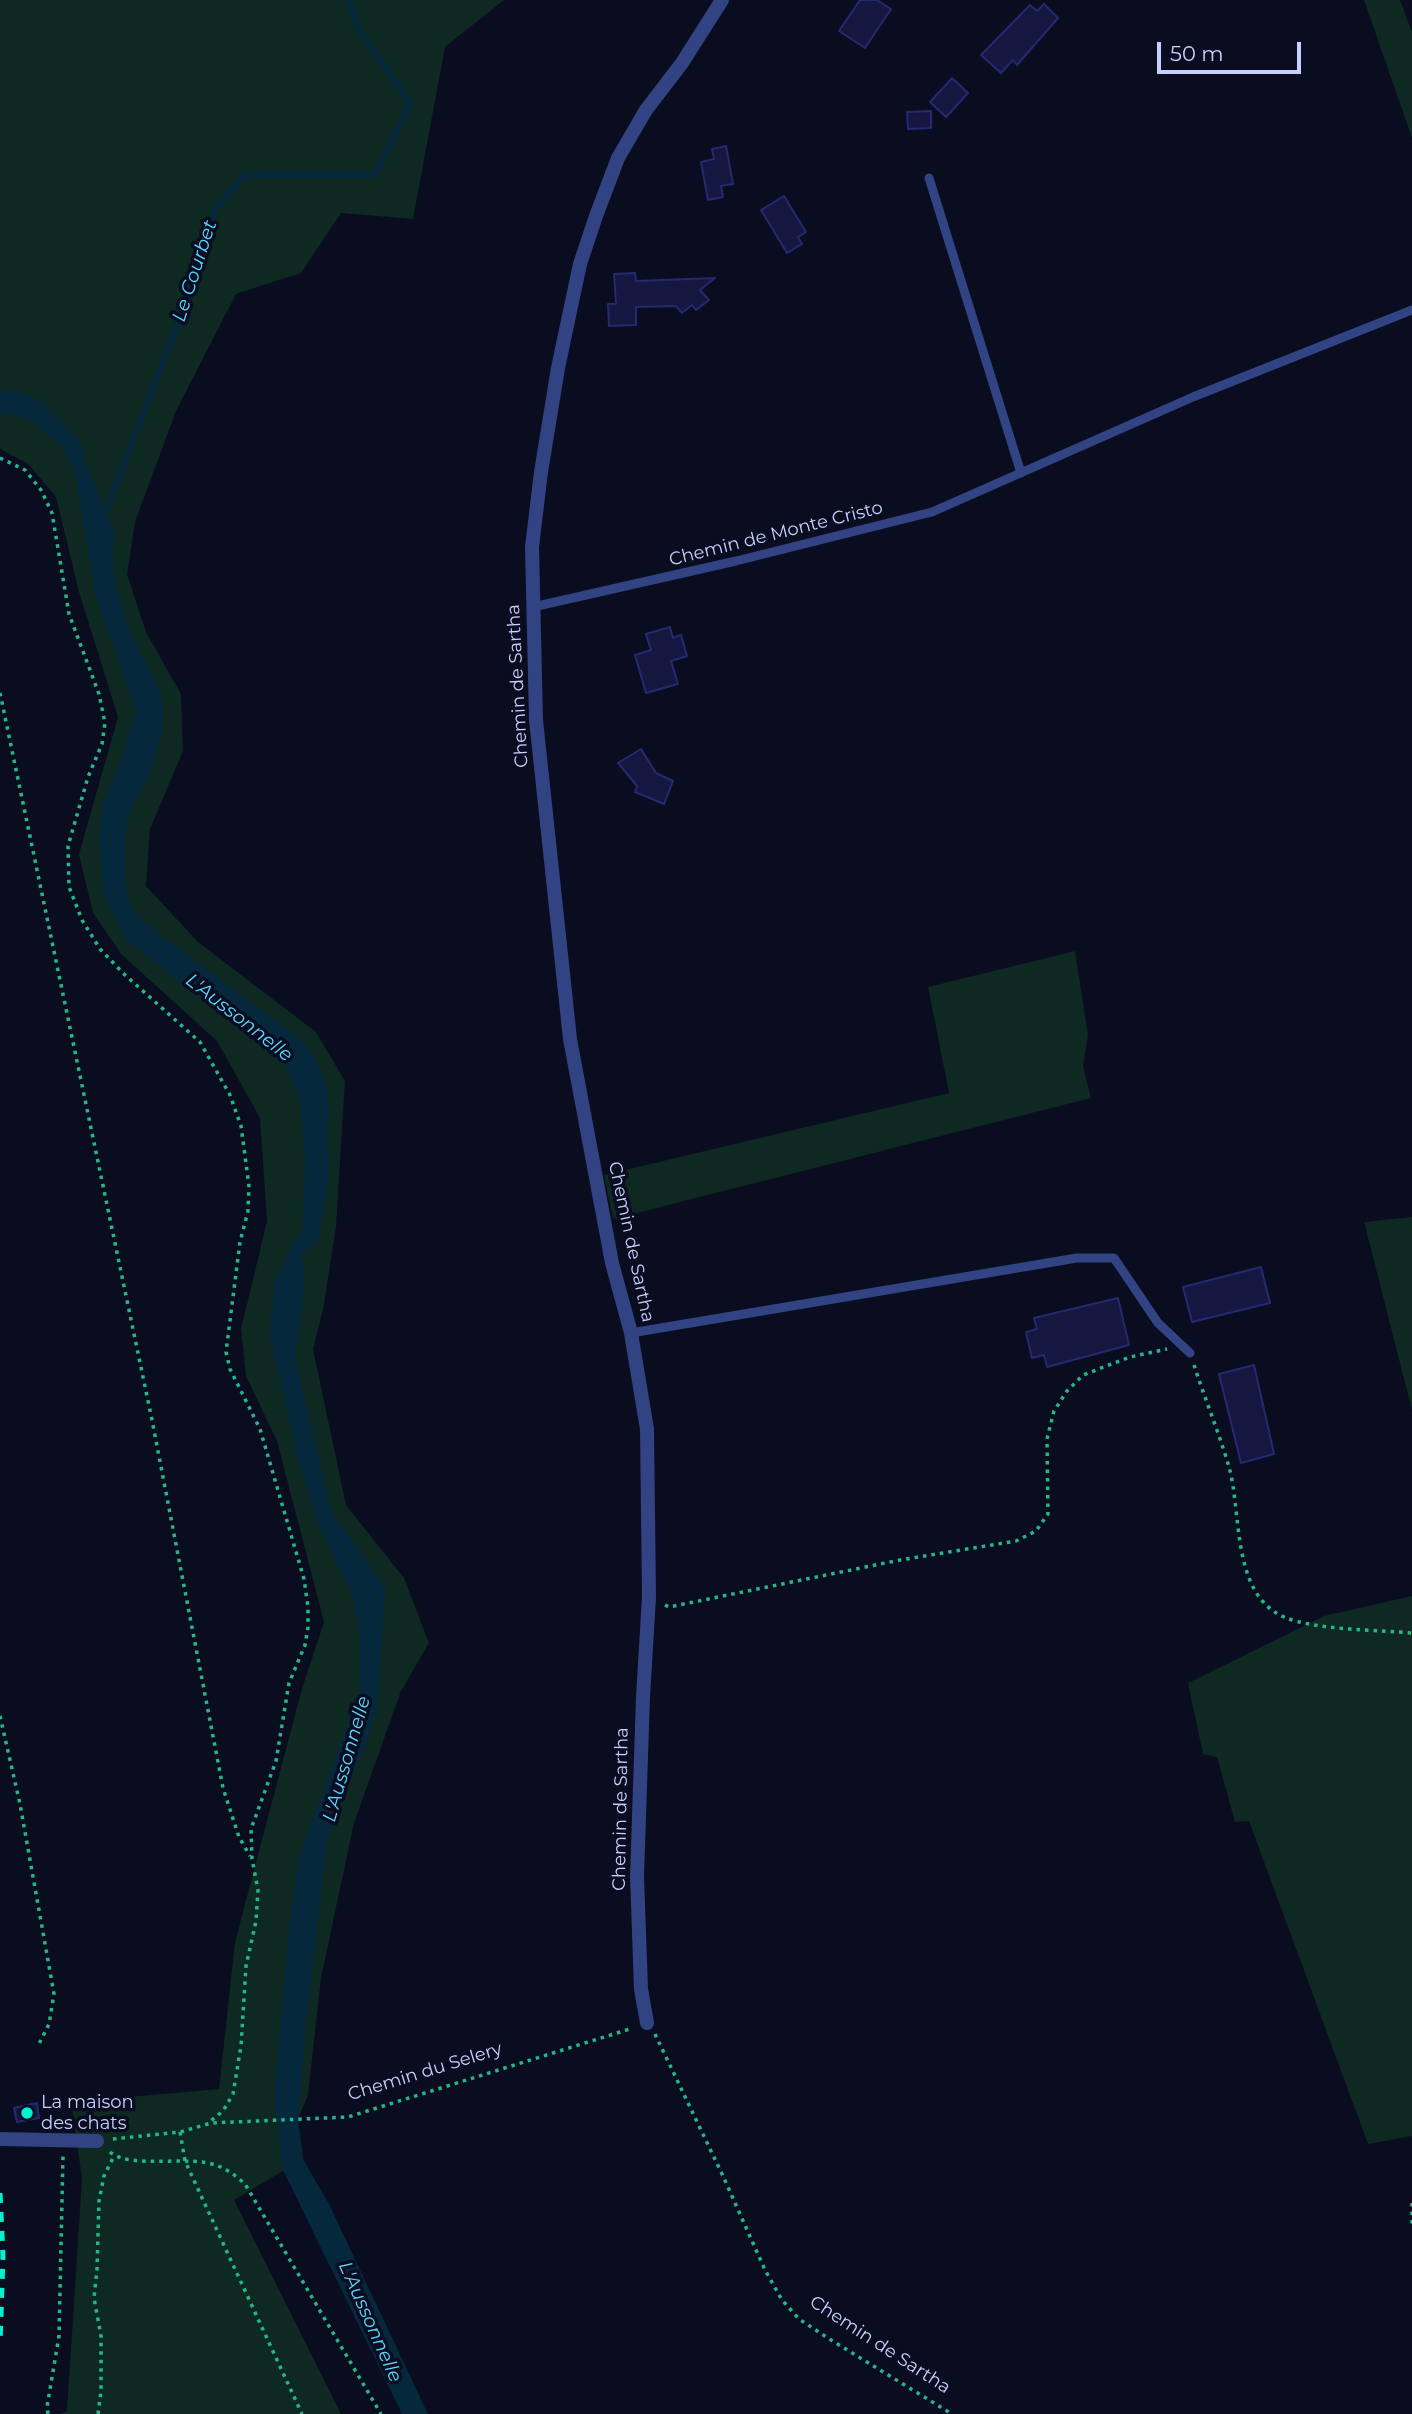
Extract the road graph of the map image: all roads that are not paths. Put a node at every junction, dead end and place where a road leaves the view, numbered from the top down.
1 (722, 0) edge
2 (929, 178) dead end
3 (1412, 310) edge
4 (1021, 473) junction
5 (533, 607) junction
6 (631, 1334) junction
7 (1190, 1353) road end
8 (647, 2023) road end
9 (0, 2139) edge
10 (97, 2141) road end

1 - 5 street, Chemin de Sartha
2 - 4 lane
3 - 4 lane, Chemin de Monte Cristo
4 - 5 lane, Chemin de Monte Cristo
5 - 6 street, Chemin de Sartha
6 - 7 lane
6 - 8 street, Chemin de Sartha
9 - 10 street

